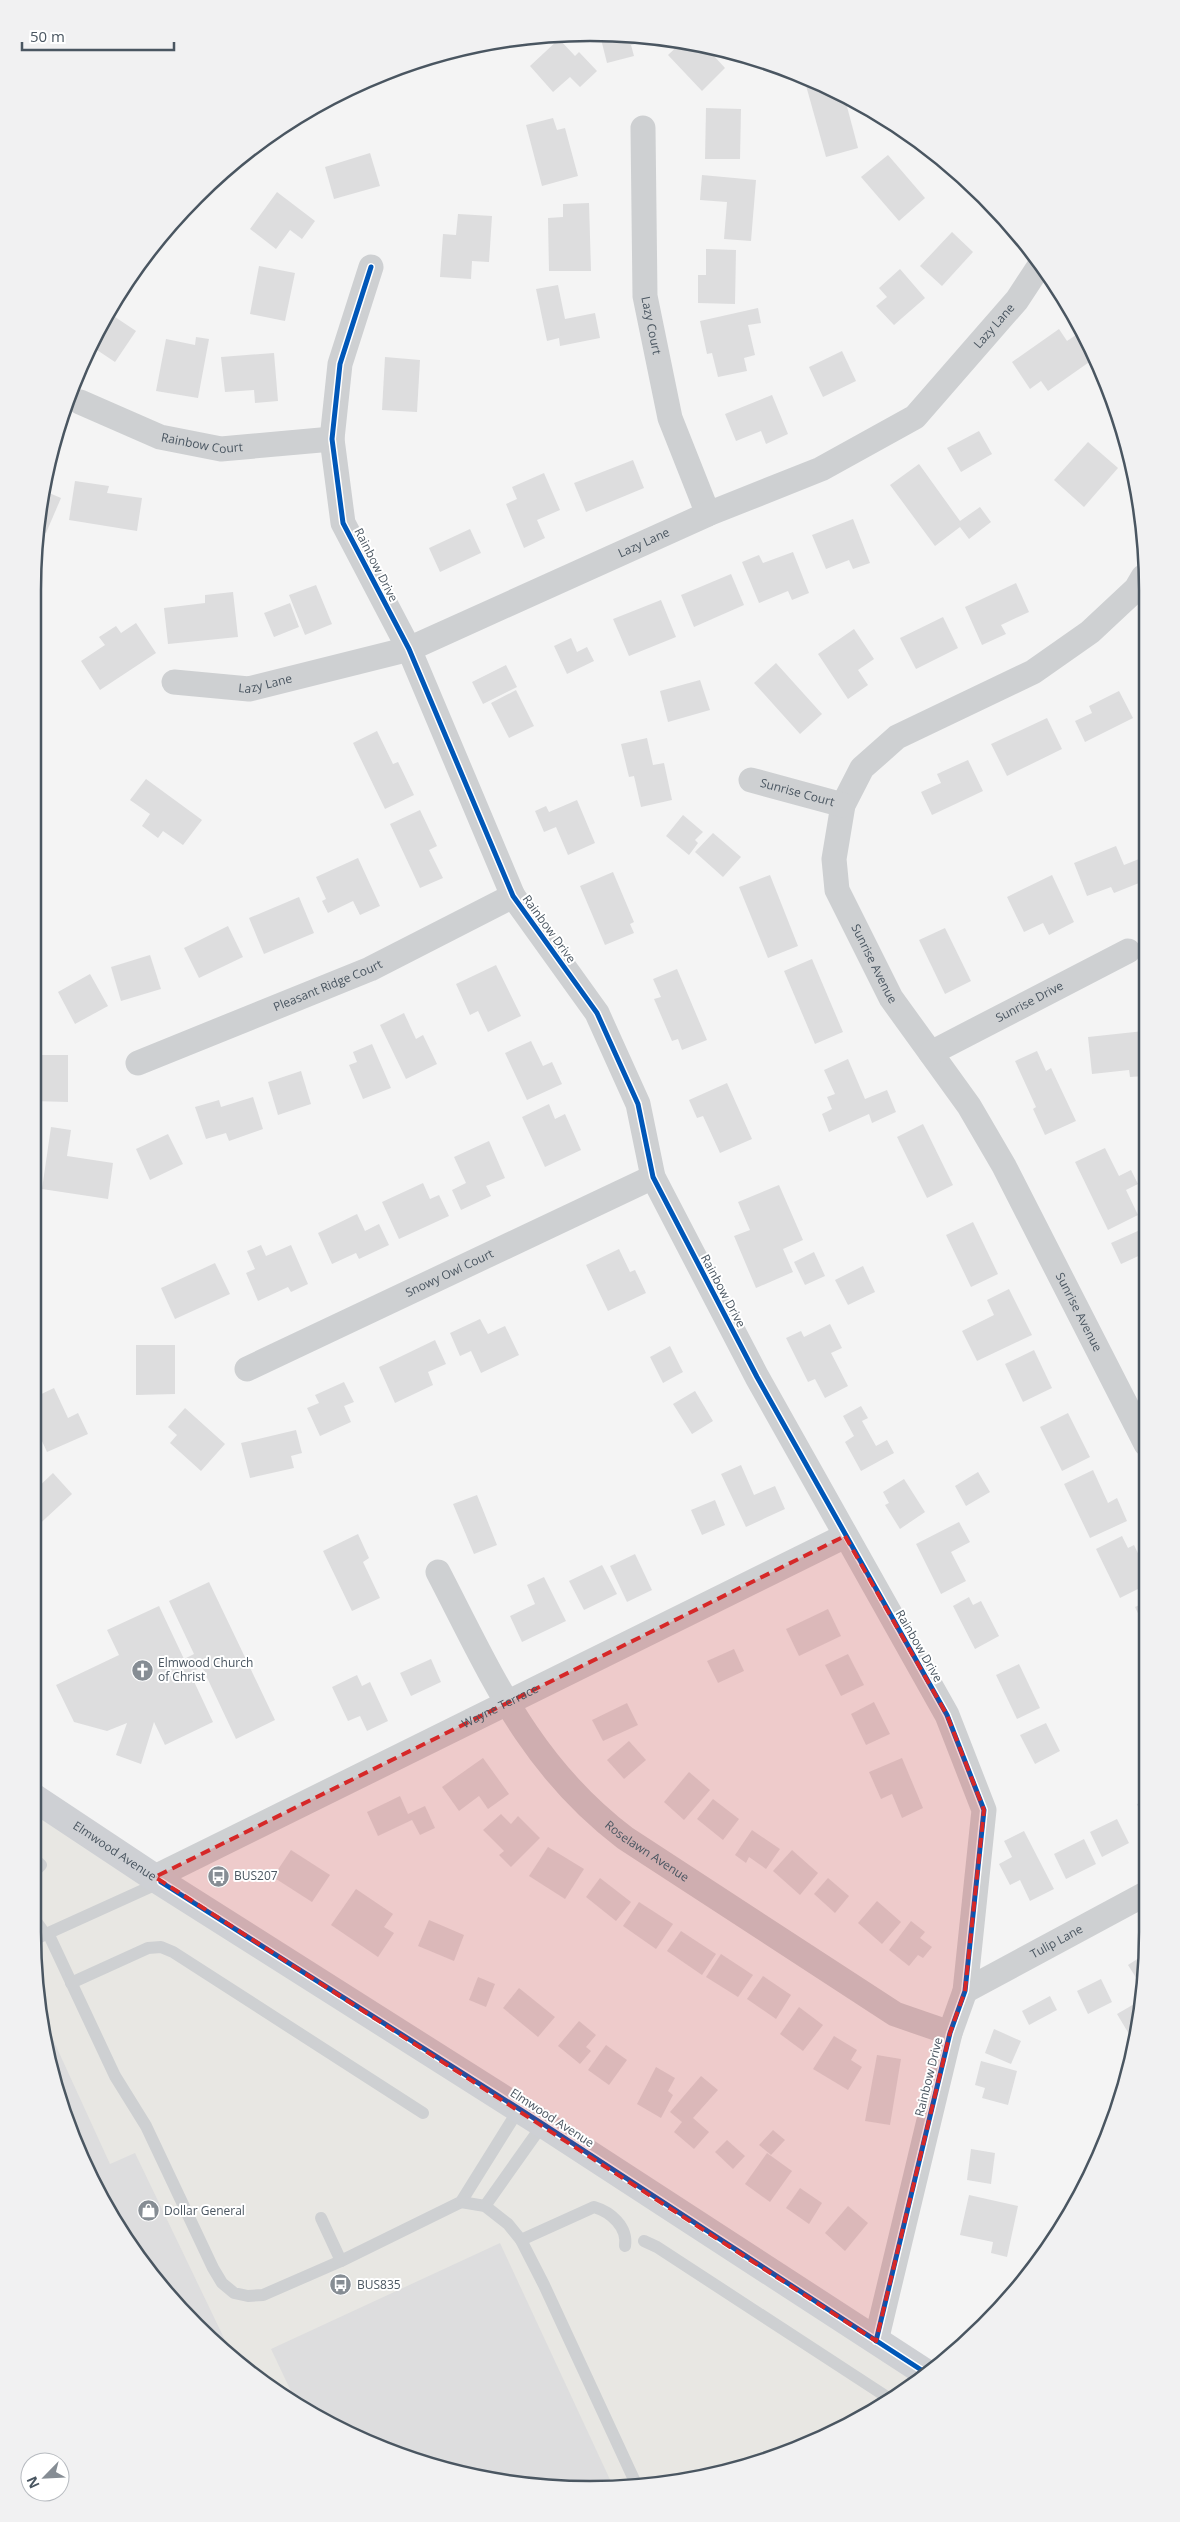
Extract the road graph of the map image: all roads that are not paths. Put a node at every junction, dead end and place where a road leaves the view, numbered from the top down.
1 (643, 128) dead end
2 (371, 267) dead end
3 (1036, 271) edge
4 (80, 402) dead end
5 (332, 439) junction
6 (708, 514) junction
7 (1139, 584) edge
8 (409, 649) junction
9 (174, 682) dead end
10 (751, 780) dead end
11 (843, 805) junction
12 (513, 896) junction
13 (1128, 951) dead end
14 (931, 1053) junction
15 (138, 1063) dead end
16 (652, 1177) junction
17 (247, 1369) dead end
18 (1139, 1430) edge
19 (846, 1536) junction
20 (438, 1572) dead end
21 (506, 1704) junction
22 (41, 1803) edge
23 (158, 1880) junction
24 (1139, 1897) edge
25 (41, 1927) edge
26 (47, 1934) junction
27 (41, 1937) edge
28 (71, 1983) junction
29 (966, 1991) junction
30 (950, 2033) junction
31 (519, 2109) junction
32 (423, 2113) dead end
33 (543, 2124) junction
34 (461, 2202) junction
35 (485, 2206) junction
36 (321, 2218) dead end
37 (521, 2240) junction
38 (644, 2241) dead end
39 (625, 2246) dead end
40 (340, 2261) junction
41 (876, 2341) junction
42 (920, 2370) edge
43 (884, 2395) edge
44 (634, 2479) edge

1 - 6 street, Lazy Court
2 - 5 street, Rainbow Drive
3 - 6 street, Lazy Lane
4 - 5 street, Rainbow Court
5 - 8 street, Rainbow Drive
6 - 8 street, Lazy Lane
7 - 11 street, Sunrise Avenue
8 - 9 street, Lazy Lane
8 - 12 street, Rainbow Drive
10 - 11 street, Sunrise Court
11 - 14 street, Sunrise Avenue
12 - 15 street, Pleasant Ridge Court
12 - 16 street, Rainbow Drive
13 - 14 street, Sunrise Drive
14 - 18 street, Sunrise Avenue
16 - 17 street, Snowy Owl Court
16 - 19 street, Rainbow Drive
19 - 21 street, Wayne Terrace
19 - 29 street, Rainbow Drive
20 - 21 street, Roselawn Avenue
21 - 23 street, Wayne Terrace
21 - 30 street, Roselawn Avenue
22 - 23 main road, Elmwood Avenue
23 - 26 lane
23 - 31 main road, Elmwood Avenue
24 - 29 street, Tulip Lane
25 - 26 lane
26 - 27 lane
26 - 28 lane
28 - 32 lane
28 - 40 lane
29 - 30 street, Rainbow Drive
30 - 41 street, Rainbow Drive
31 - 33 main road, Elmwood Avenue
31 - 34 lane
33 - 35 lane
33 - 41 main road, Elmwood Avenue
34 - 35 lane
34 - 40 lane
35 - 37 lane
36 - 40 lane
37 - 39 lane
37 - 44 lane
38 - 43 lane
41 - 42 main road, Elmwood Avenue

